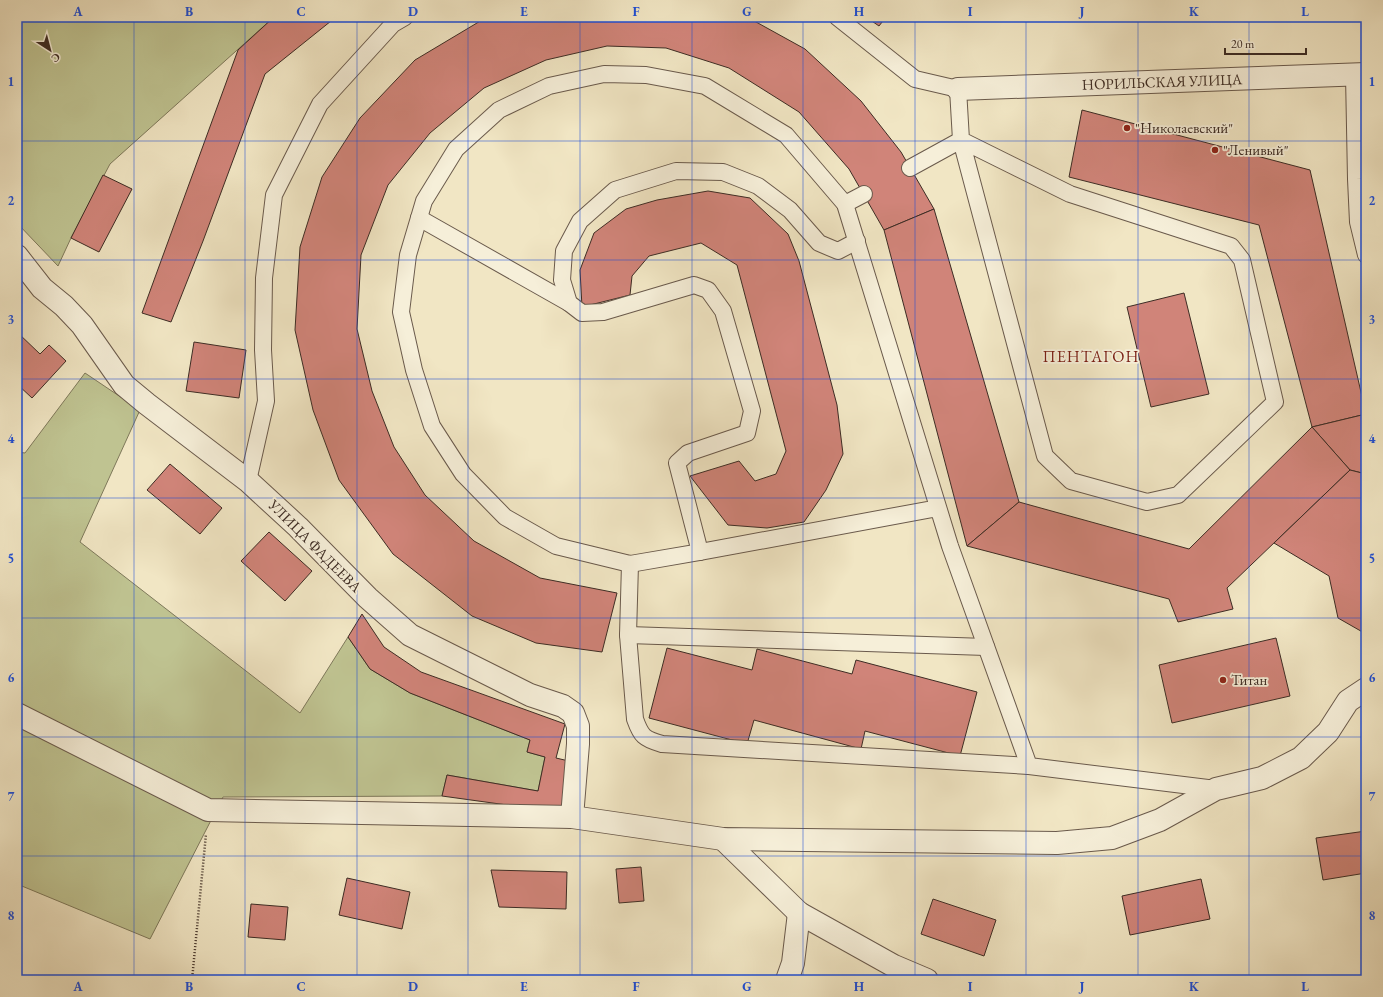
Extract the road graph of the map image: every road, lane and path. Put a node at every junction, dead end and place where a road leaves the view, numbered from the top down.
1 (405, 17) edge
2 (837, 17) edge
3 (1360, 75) edge
4 (958, 89) junction
5 (961, 140) junction
6 (910, 168) dead end
7 (1361, 180) edge
8 (864, 194) dead end
9 (845, 204) junction
10 (419, 218) junction
11 (856, 241) junction
12 (17, 256) edge
13 (1366, 256) edge
14 (569, 303) junction
15 (248, 480) junction
16 (938, 508) junction
17 (700, 552) junction
18 (630, 564) junction
19 (628, 635) junction
20 (986, 647) junction
21 (1366, 689) edge
22 (17, 714) edge
23 (1030, 766) junction
24 (1216, 789) junction
25 (208, 810) junction
26 (572, 817) junction
27 (723, 839) junction
28 (799, 913) junction
29 (192, 980) edge
30 (787, 980) edge
31 (927, 980) edge

1 - 15 lane
2 - 4 lane
3 - 4 street, НОРИЛЬСКАЯ УЛИЦА
3 - 7 lane
4 - 5 lane
5 - 5 lane
5 - 6 lane
7 - 13 lane
8 - 9 lane
9 - 10 lane
9 - 11 lane
10 - 14 lane
10 - 18 lane
11 - 14 lane
11 - 16 lane
12 - 15 street, УЛИЦА ФАДЕЕВА
14 - 17 lane
15 - 26 street, УЛИЦА ФАДЕЕВА
16 - 17 lane
16 - 20 lane
17 - 18 lane
18 - 19 lane
19 - 20 lane
19 - 23 lane
20 - 23 lane
21 - 24 street
22 - 25 street
23 - 24 lane
24 - 27 street
25 - 26 street
25 - 29 path
26 - 27 street
27 - 28 street
28 - 30 street
28 - 31 street

